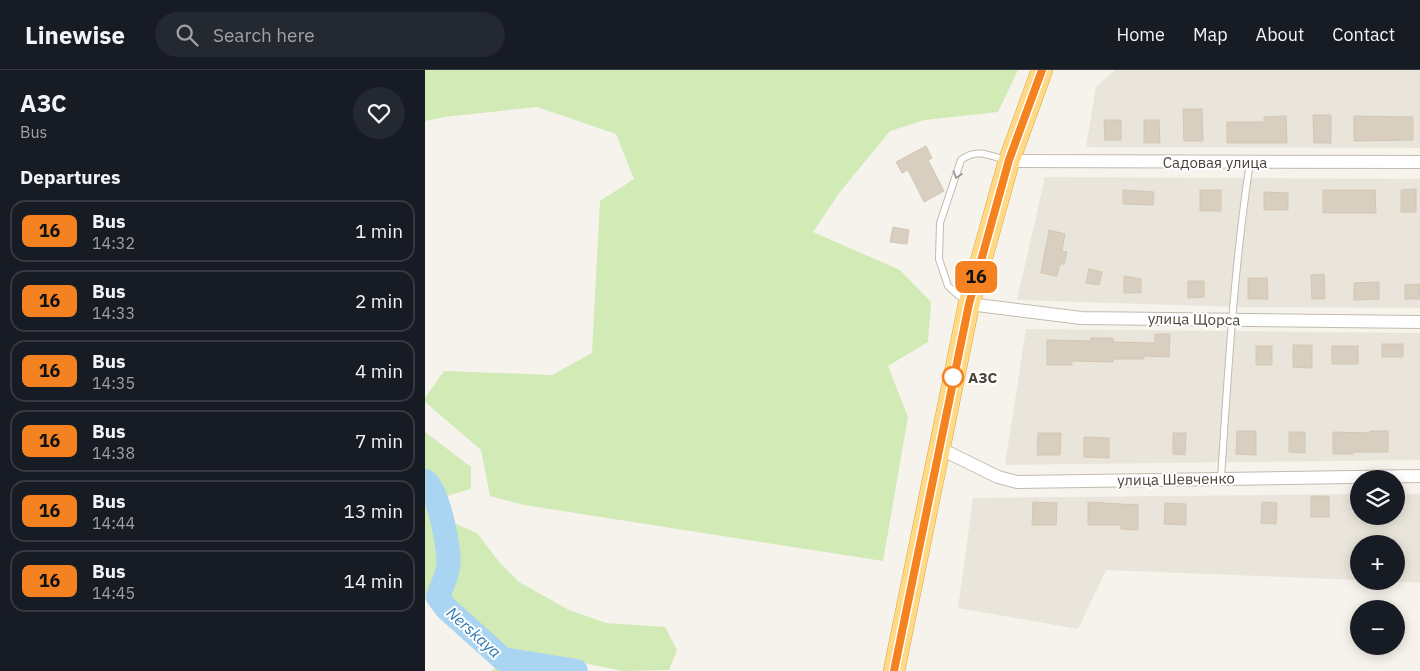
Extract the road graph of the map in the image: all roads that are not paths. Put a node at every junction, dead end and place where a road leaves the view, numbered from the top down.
1 (1042, 70) edge
2 (1009, 160) junction
3 (1249, 162) junction
4 (1420, 162) edge
5 (969, 304) junction
6 (1232, 320) junction
7 (1420, 322) edge
8 (939, 448) junction
9 (1420, 476) edge
10 (1221, 478) junction
11 (894, 671) edge

1 - 2 highway
2 - 3 street, Садовая улица
2 - 5 highway
2 -> 5 lane
3 - 4 street, Садовая улица
3 - 6 lane
5 - 6 street, улица Щорса
5 - 8 highway
6 - 7 street, улица Щорса
6 - 10 lane
8 - 10 street, улица Шевченко
8 - 11 highway
9 - 10 street, улица Шевченко

